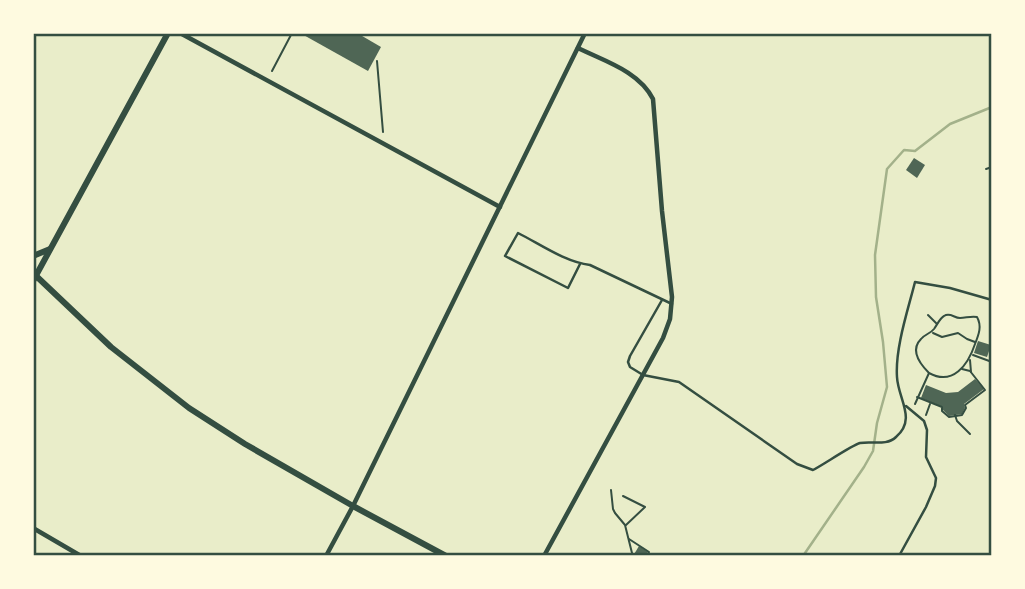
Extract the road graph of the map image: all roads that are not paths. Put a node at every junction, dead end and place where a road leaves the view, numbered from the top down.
1 (168, 33) edge
2 (180, 33) edge
3 (584, 33) edge
4 (578, 48) junction
5 (500, 207) junction
6 (50, 249) junction
7 (33, 256) edge
8 (580, 264) junction
9 (34, 276) edge
10 (662, 300) junction
11 (992, 300) edge
12 (672, 304) junction
13 (643, 375) junction
14 (906, 406) junction
15 (353, 506) junction
16 (33, 528) edge
17 (81, 556) edge
18 (326, 556) edge
19 (446, 556) edge
20 (544, 556) edge
21 (899, 556) edge

1 - 6 street
2 - 5 street
3 - 4 street
4 - 5 street
4 - 12 street
5 - 15 street
6 - 7 street
6 - 9 street
8 - 8 lane
8 - 10 lane
9 - 15 street
10 - 12 lane
10 - 13 lane
11 - 14 lane
12 - 13 street
13 - 14 lane
13 - 20 street
14 - 21 lane
15 - 18 street
15 - 19 street
16 - 17 street

